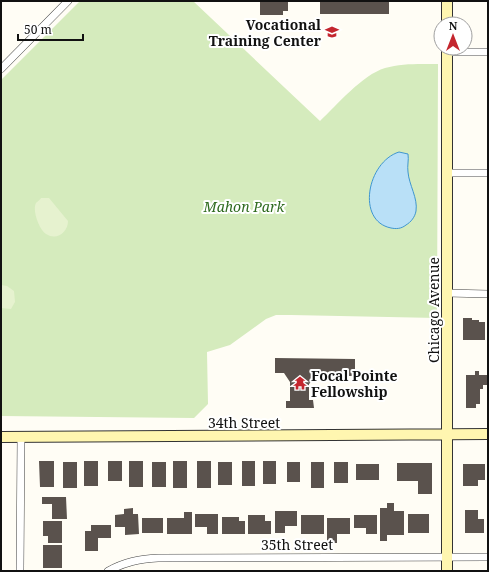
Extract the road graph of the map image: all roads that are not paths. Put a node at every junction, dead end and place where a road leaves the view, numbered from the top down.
1 (68, 1) edge
2 (447, 1) edge
3 (447, 16) edge
4 (473, 51) edge
5 (488, 52) edge
6 (447, 56) edge
7 (1, 69) edge
8 (447, 173) junction
9 (488, 173) edge
10 (447, 293) junction
11 (488, 294) edge
12 (448, 434) junction
13 (488, 434) edge
14 (1, 437) edge
15 (21, 437) junction
16 (447, 557) junction
17 (488, 557) edge
18 (20, 571) edge
19 (108, 571) edge
20 (447, 571) edge

1 - 7 street
2 - 3 street
4 - 5 street
6 - 8 street, Chicago Avenue
8 - 9 street
8 - 10 street, Chicago Avenue
10 - 11 street
10 - 12 street, Chicago Avenue
12 - 13 street, 34th Street
12 - 15 street, 34th Street
12 - 16 street, Chicago Avenue
14 - 15 street, 34th Street
15 - 18 street
16 - 17 street, 35th Street
16 - 19 street, 35th Street
16 - 20 street, Chicago Avenue

